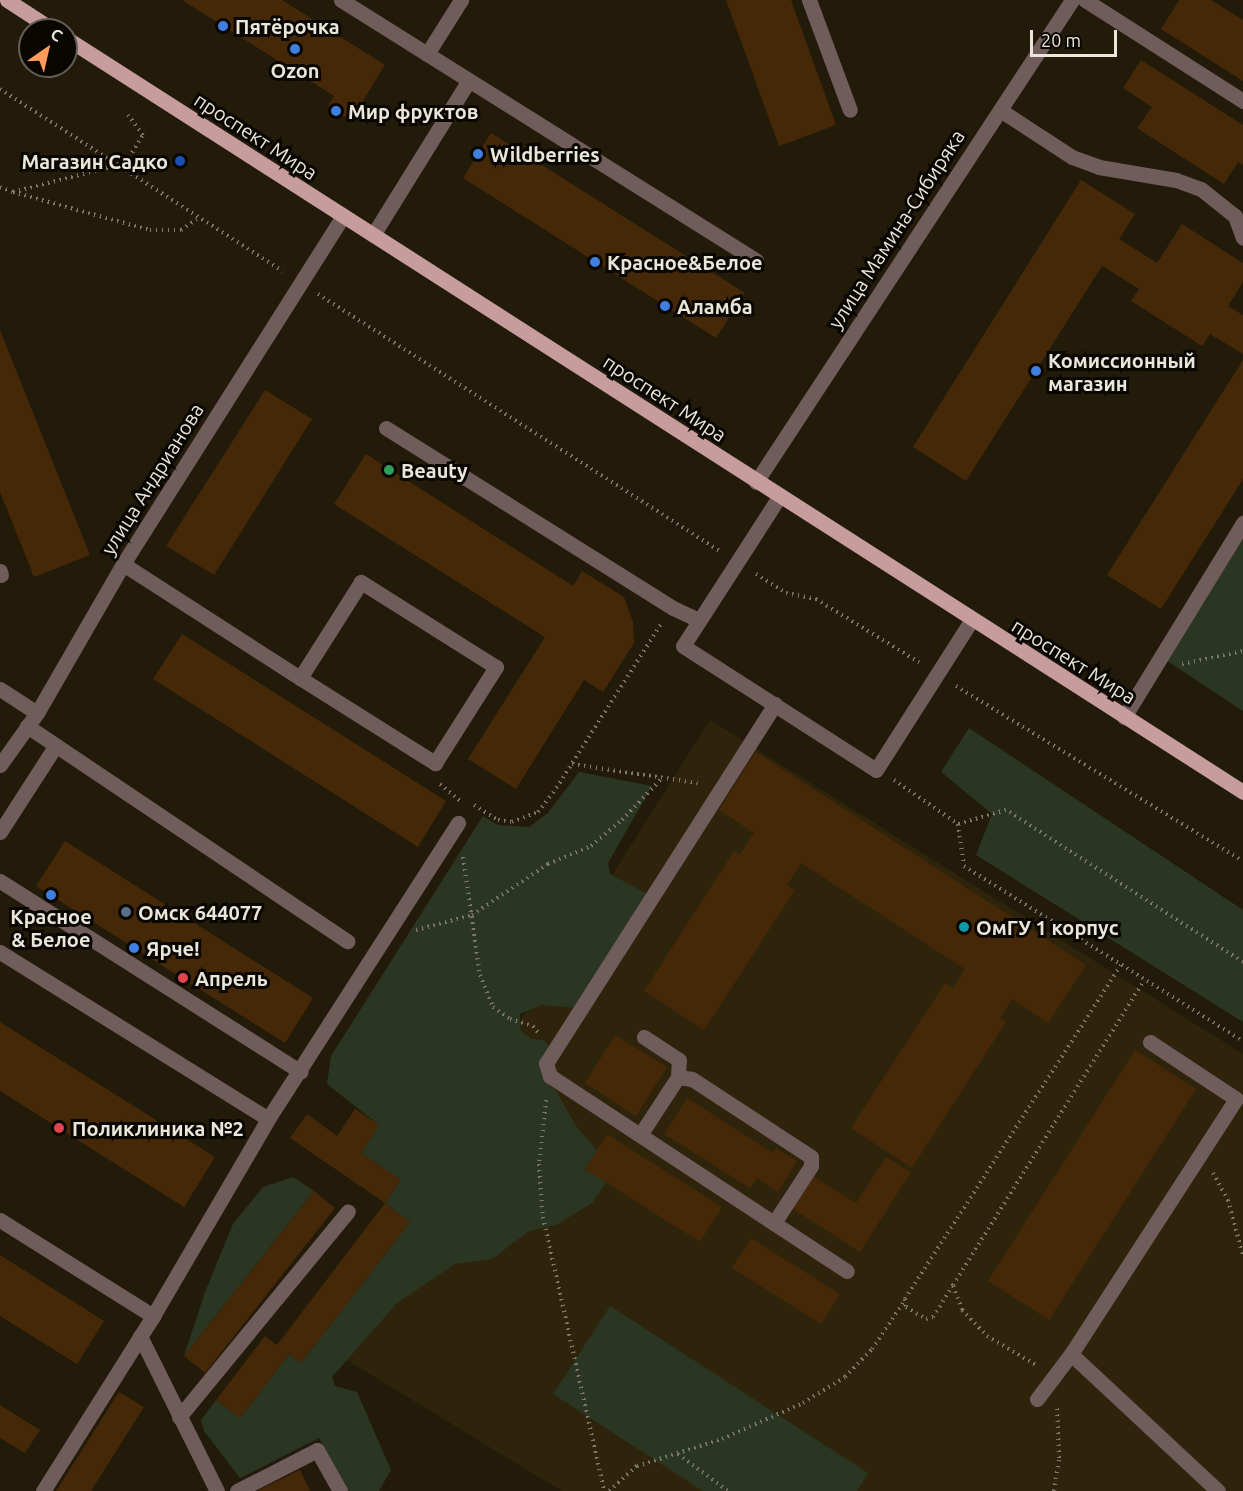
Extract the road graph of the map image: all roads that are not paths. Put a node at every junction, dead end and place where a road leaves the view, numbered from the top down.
1 (7, 0) edge
2 (341, 0) edge
3 (461, 0) edge
4 (809, 0) edge
5 (1072, 0) edge
6 (1085, 0) edge
7 (35, 18) edge
8 (78, 46) edge
9 (427, 54) junction
10 (469, 80) junction
11 (1243, 101) edge
12 (850, 110) dead end
13 (999, 110) junction
14 (343, 216) junction
15 (373, 235) junction
16 (1243, 238) edge
17 (756, 260) dead end
18 (386, 428) dead end
19 (756, 482) junction
20 (779, 497) junction
21 (1243, 523) edge
22 (123, 564) junction
23 (699, 620) junction
24 (971, 621) junction
25 (300, 678) junction
26 (0, 689) edge
27 (775, 704) junction
28 (37, 713) junction
29 (1124, 717) junction
30 (27, 726) junction
31 (56, 745) junction
32 (0, 765) edge
33 (1243, 792) edge
34 (458, 823) road end
35 (0, 832) edge
36 (0, 881) edge
37 (347, 941) dead end
38 (0, 952) edge
39 (644, 1037) dead end
40 (1150, 1042) dead end
41 (301, 1072) junction
42 (678, 1077) junction
43 (268, 1119) junction
44 (640, 1135) junction
45 (348, 1211) dead end
46 (0, 1220) edge
47 (774, 1223) junction
48 (847, 1271) dead end
49 (153, 1316) junction
50 (140, 1336) junction
51 (1071, 1354) junction
52 (1037, 1399) dead end
53 (180, 1417) junction
54 (43, 1491) edge
55 (217, 1491) edge
56 (237, 1491) edge
57 (340, 1491) edge
58 (1218, 1491) edge

1 - 7 main road
2 - 9 street
3 - 9 street
4 - 12 street
5 - 13 street, улица Мамина-Сибиряка
6 - 11 street
8 - 14 main road, проспект Мира
9 - 10 street
10 - 15 street
10 - 17 street
13 - 16 street
13 - 19 street, улица Мамина-Сибиряка
14 - 15 main road, проспект Мира
14 - 22 street, улица Андрианова
15 - 19 main road, проспект Мира
18 - 23 street
19 - 20 main road, проспект Мира
20 - 23 street
20 - 24 main road, проспект Мира
21 - 29 street
22 - 25 street
22 - 28 street, улица Андрианова
23 - 27 street
24 - 27 street
24 - 29 main road, проспект Мира
25 - 25 street
26 - 28 street
27 - 44 street
28 - 30 street, улица Андрианова
29 - 33 main road, проспект Мира
30 - 31 street
30 - 32 street, улица Андрианова
31 - 35 street
31 - 37 street
34 - 41 street
36 - 41 street
38 - 43 street
39 - 42 street
40 - 51 street
41 - 43 street
42 - 44 street
42 - 47 street
43 - 49 street
44 - 47 street
45 - 53 street
46 - 49 street
47 - 48 street
49 - 50 street
50 - 53 street
50 - 54 street
51 - 52 street
51 - 58 street
53 - 55 street
56 - 57 street

